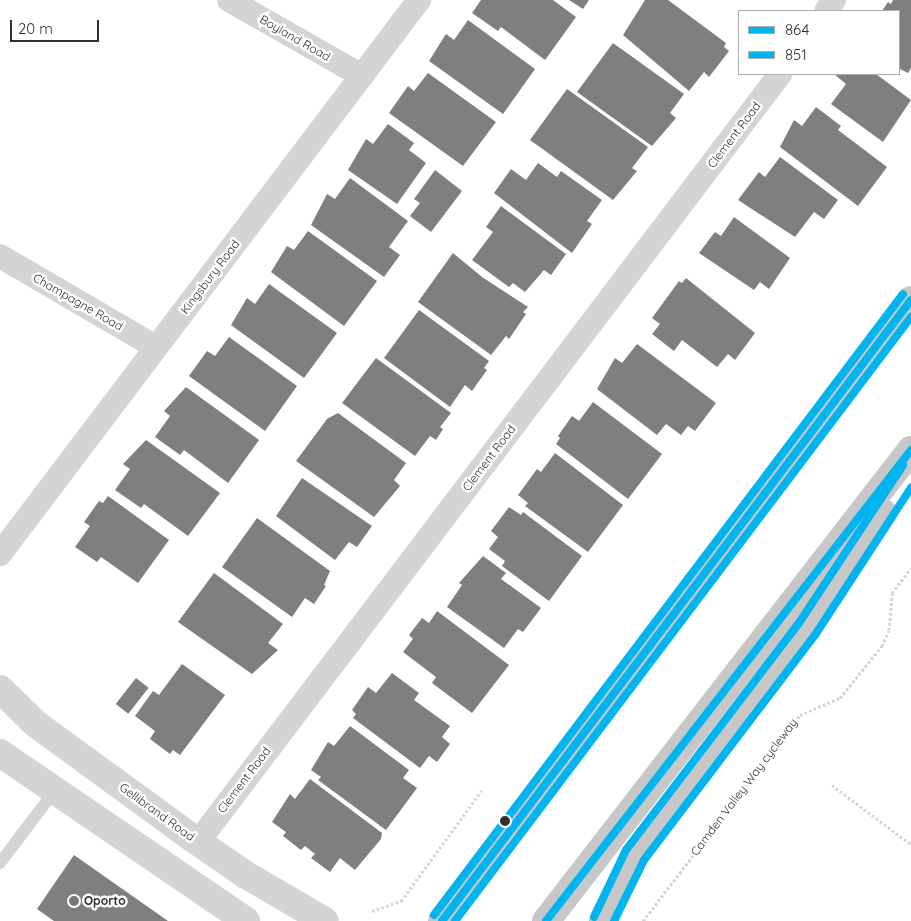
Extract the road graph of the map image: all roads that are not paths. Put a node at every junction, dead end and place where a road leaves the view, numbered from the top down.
1 (229, 0) edge
2 (419, 0) edge
3 (779, 75) edge
4 (362, 76) junction
5 (0, 256) edge
6 (911, 300) edge
7 (156, 347) junction
8 (911, 450) edge
9 (911, 470) edge
10 (0, 554) edge
11 (0, 689) edge
12 (0, 753) edge
13 (56, 789) junction
14 (198, 842) junction
15 (0, 863) edge
16 (246, 921) edge
17 (325, 921) edge
18 (442, 921) edge
19 (546, 921) edge
20 (603, 921) edge

1 - 4 street, Boyland Road
2 - 4 street, Kingsbury Road
3 - 14 street, Clement Road
4 - 7 street, Kingsbury Road
5 - 7 street, Champagne Road
6 - 18 main road
7 - 10 street, Kingsbury Road
8 - 19 main road
9 - 20 main road
11 - 14 street, Gellibrand Road
12 - 13 street
13 - 15 lane
13 - 16 street
14 - 17 street, Gellibrand Road

